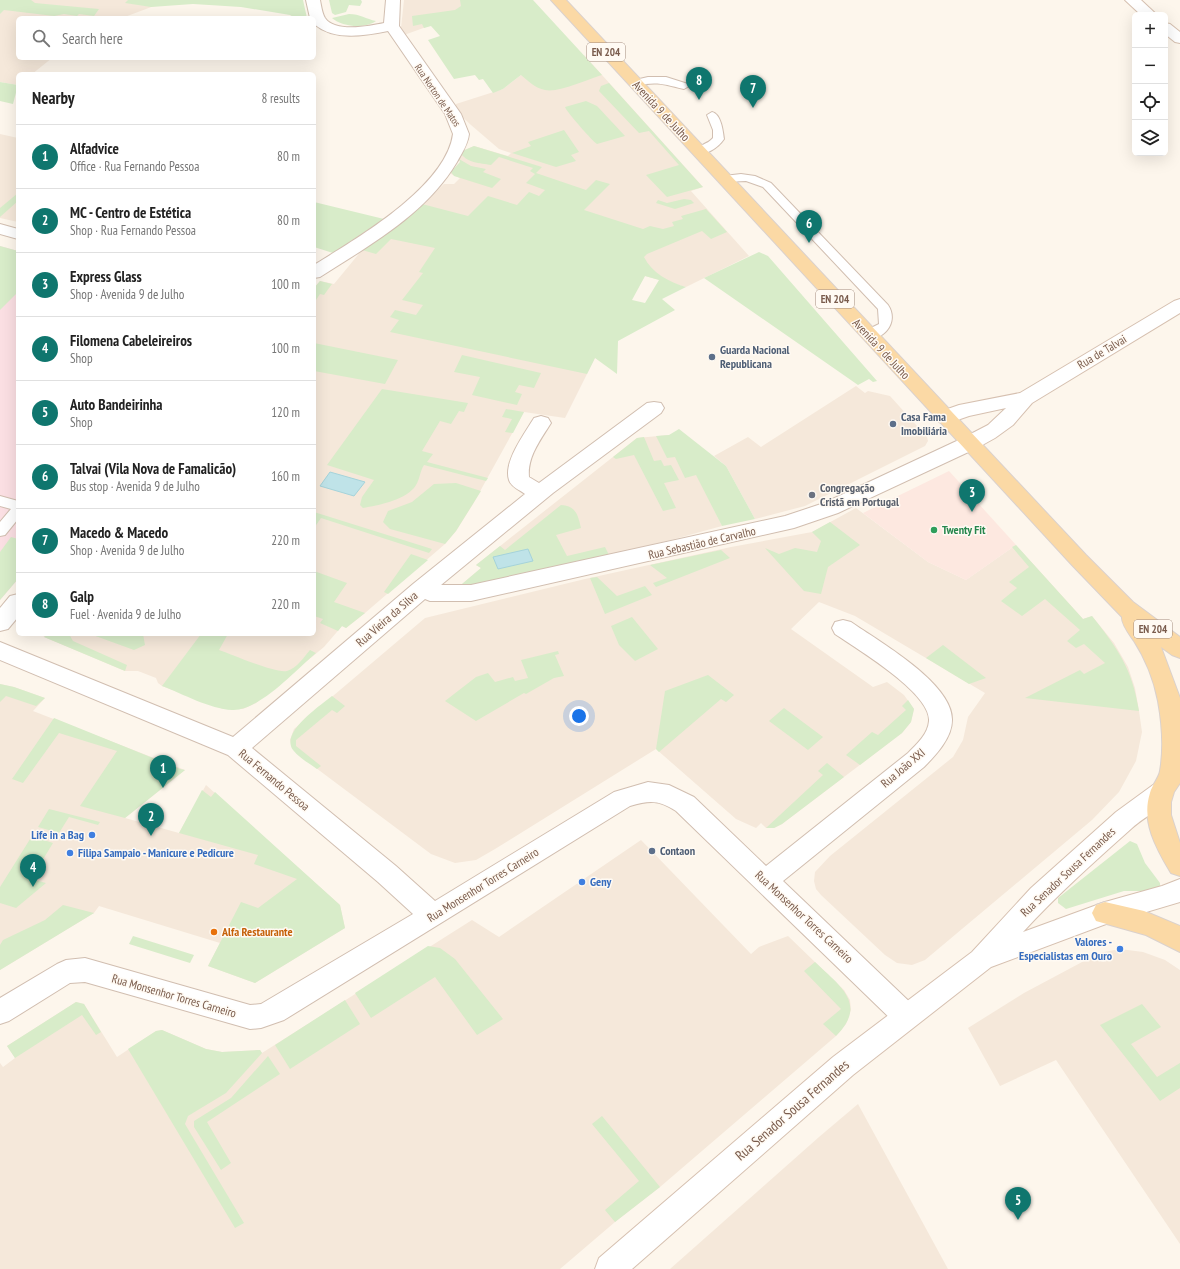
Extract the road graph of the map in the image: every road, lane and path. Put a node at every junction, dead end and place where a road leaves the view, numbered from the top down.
1 (313, 0) edge
2 (393, 0) edge
3 (558, 0) edge
4 (1132, 0) edge
5 (1146, 12) edge
6 (392, 26) junction
7 (1168, 29) edge
8 (1180, 39) edge
9 (635, 83) junction
10 (684, 86) dead end
11 (712, 115) dead end
12 (698, 151) junction
13 (724, 179) junction
14 (0, 229) edge
15 (16, 233) edge
16 (316, 272) edge
17 (1180, 305) edge
18 (867, 335) junction
19 (1025, 398) junction
20 (654, 408) dead end
21 (946, 417) junction
22 (541, 422) dead end
23 (970, 443) junction
24 (539, 493) junction
25 (0, 501) edge
26 (16, 505) edge
27 (16, 512) edge
28 (0, 532) edge
29 (421, 590) junction
30 (16, 604) edge
31 (1125, 608) junction
32 (0, 623) edge
33 (843, 628) dead end
34 (1180, 649) edge
35 (0, 651) edge
36 (236, 748) junction
37 (1171, 778) edge
38 (1180, 865) edge
39 (765, 881) junction
40 (1180, 890) edge
41 (1105, 914) junction
42 (432, 915) junction
43 (1180, 940) edge
44 (981, 960) junction
45 (0, 1012) edge
46 (906, 1016) junction
47 (610, 1269) edge

1 - 6 street
2 - 6 street
3 - 9 main road, Avenida 9 de Julho / EN 204
4 - 5 street
6 - 16 street, Rua Norton de Matos
7 - 8 street
9 - 10 lane
9 - 12 main road, Avenida 9 de Julho / EN 204
11 - 12 lane
12 - 13 main road, Avenida 9 de Julho / EN 204
13 - 18 main road, Avenida 9 de Julho / EN 204
13 - 18 lane
14 - 15 street
17 - 19 street, Rua de Talvai
18 - 21 main road, Avenida 9 de Julho / EN 204
19 - 21 street, Rua de Talvai
19 - 23 street, Rua de Talvai
20 - 24 street, Rua Vieira da Silva
21 - 23 main road, Avenida 9 de Julho / EN 204
22 - 24 street
23 - 29 street, Rua Sebastião de Carvalho
23 - 31 main road, Avenida 9 de Julho / EN 204
24 - 29 street, Rua Vieira da Silva
25 - 26 lane
27 - 28 lane
29 - 36 street, Rua Vieira da Silva
30 - 32 street
31 - 34 main road, Avenida 9 de Julho / EN 204
31 - 37 main road, Avenida 9 de Julho / EN 204
33 - 39 street, Rua João XXI
35 - 36 street, Rua Fernando Pessoa
36 - 42 street, Rua Fernando Pessoa
37 - 38 main road, EN 204
37 - 44 street, Rua Senador Sousa Fernandes
39 - 42 street, Rua Monsenhor Torres Carneiro
39 - 46 street, Rua Monsenhor Torres Carneiro
40 - 41 street, Rua Senador Sousa Fernandes
41 - 43 main road
41 - 44 street, Rua Senador Sousa Fernandes
42 - 45 street, Rua Monsenhor Torres Carneiro
44 - 46 street, Rua Senador Sousa Fernandes
46 - 47 street, Rua Senador Sousa Fernandes

